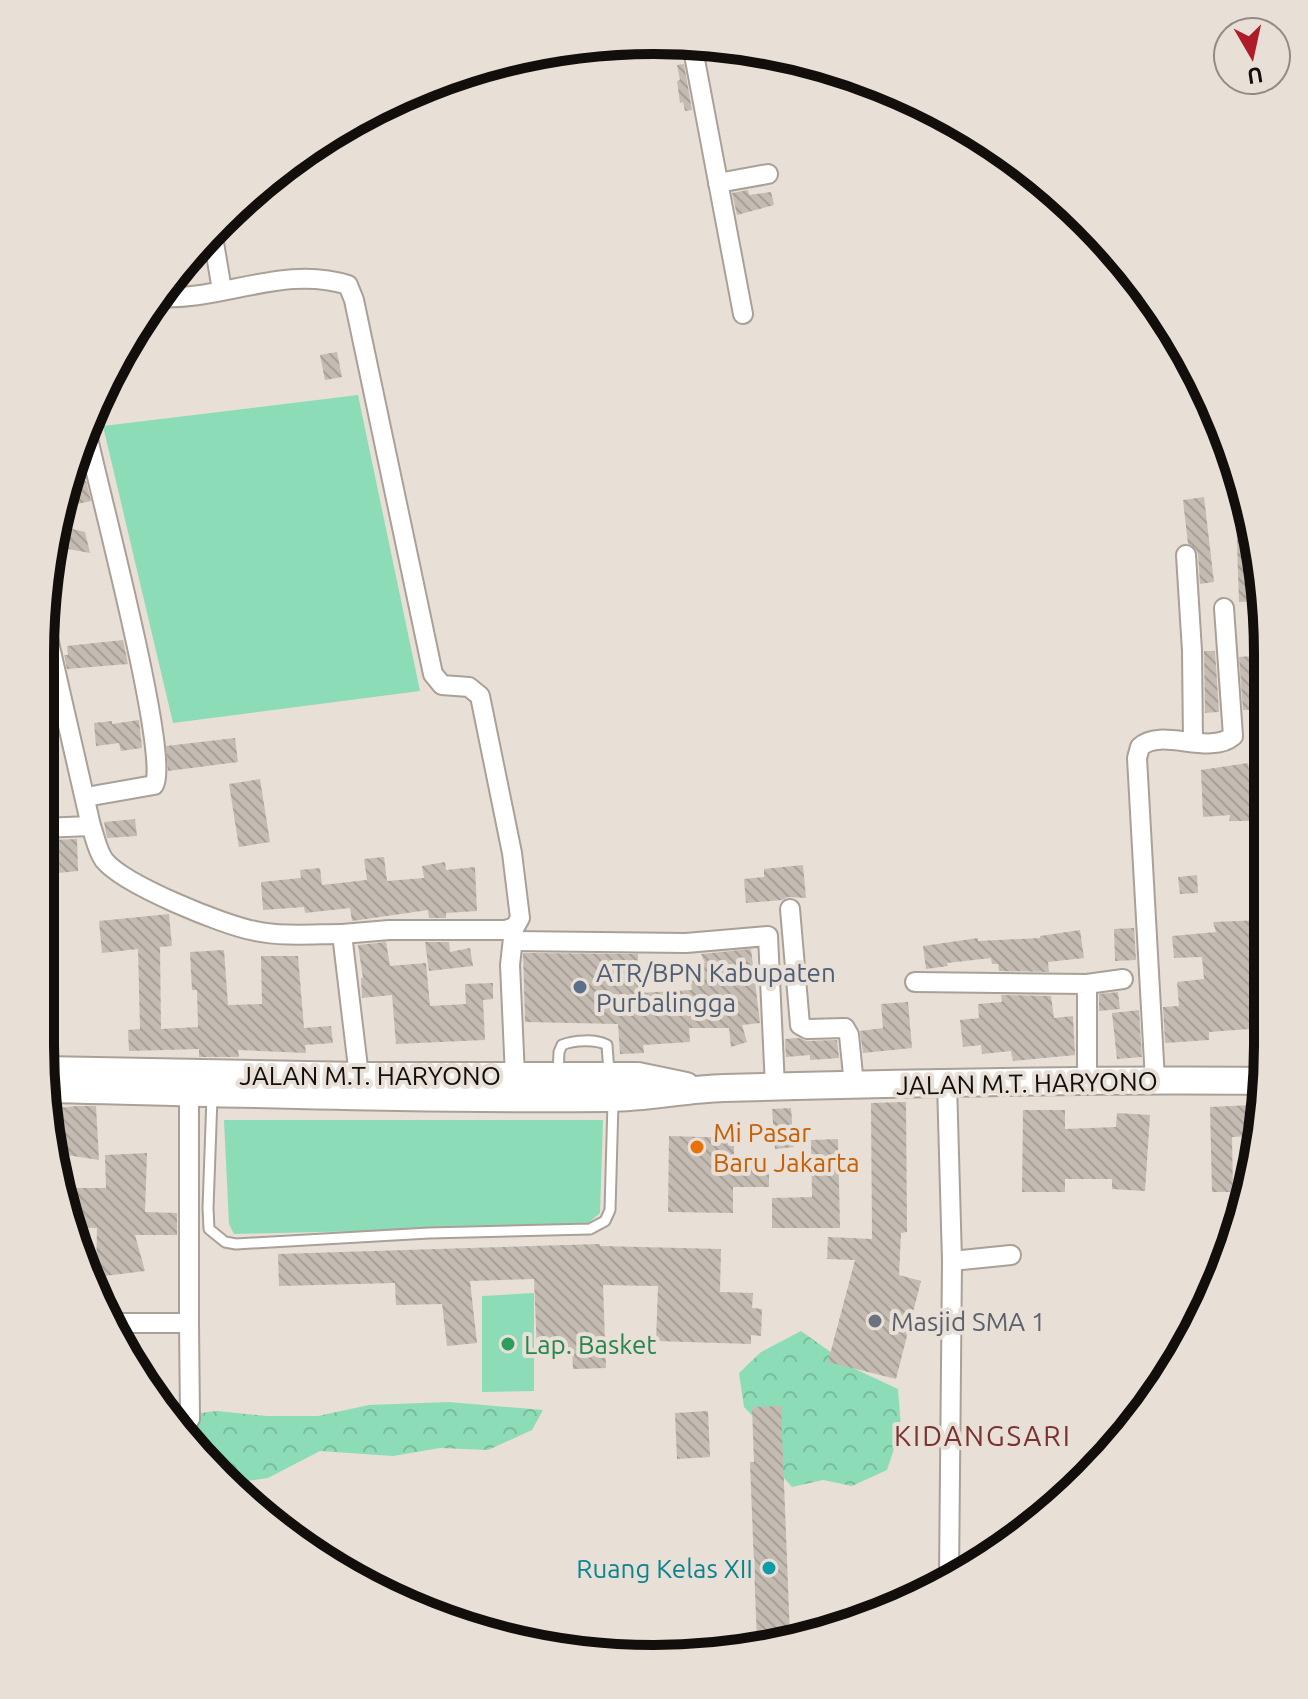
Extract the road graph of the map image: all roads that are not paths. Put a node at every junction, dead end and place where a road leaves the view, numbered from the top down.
1 (694, 55) edge
2 (768, 174) dead end
3 (718, 183) junction
4 (215, 246) edge
5 (221, 283) junction
6 (172, 298) edge
7 (743, 314) dead end
8 (91, 449) edge
9 (1186, 555) dead end
10 (1224, 608) dead end
11 (54, 678) edge
12 (1193, 742) junction
13 (86, 797) junction
14 (91, 826) junction
15 (54, 827) edge
16 (790, 909) dead end
17 (342, 934) junction
18 (514, 934) junction
19 (1123, 979) dead end
20 (915, 982) dead end
21 (1087, 984) junction
22 (55, 1071) edge
23 (359, 1076) junction
24 (515, 1076) junction
25 (1087, 1080) junction
26 (1155, 1080) junction
27 (1253, 1081) edge
28 (947, 1083) junction
29 (854, 1085) junction
30 (196, 1086) junction
31 (611, 1087) junction
32 (775, 1087) junction
33 (55, 1089) edge
34 (1011, 1255) dead end
35 (952, 1261) junction
36 (123, 1323) edge
37 (189, 1323) junction
38 (187, 1422) edge
39 (949, 1568) edge

1 - 3 street
2 - 3 street
3 - 7 street
4 - 5 street
5 - 6 street
5 - 18 street
8 - 13 street
9 - 12 street
10 - 12 street
11 - 13 street
12 - 26 street
13 - 14 street
14 - 15 street
14 - 17 street
16 - 29 street
17 - 18 street
17 - 23 street
18 - 24 street
18 - 32 street
19 - 21 street
20 - 21 street
21 - 25 street
22 - 30 main road, JALAN M.T. HARYONO
23 - 24 main road, JALAN M.T. HARYONO
23 - 30 main road, JALAN M.T. HARYONO
24 - 31 main road, JALAN M.T. HARYONO
25 - 26 main road, JALAN M.T. HARYONO
25 - 28 main road, JALAN M.T. HARYONO
26 - 27 main road, JALAN M.T. HARYONO
28 - 29 main road, JALAN M.T. HARYONO
28 - 35 street
29 - 32 main road, JALAN M.T. HARYONO
30 - 31 main road, JALAN M.T. HARYONO
30 - 31 lane
30 - 33 main road, JALAN M.T. HARYONO
30 - 37 street
31 - 32 main road, JALAN M.T. HARYONO
34 - 35 street
35 - 39 street
36 - 37 street
37 - 38 street

